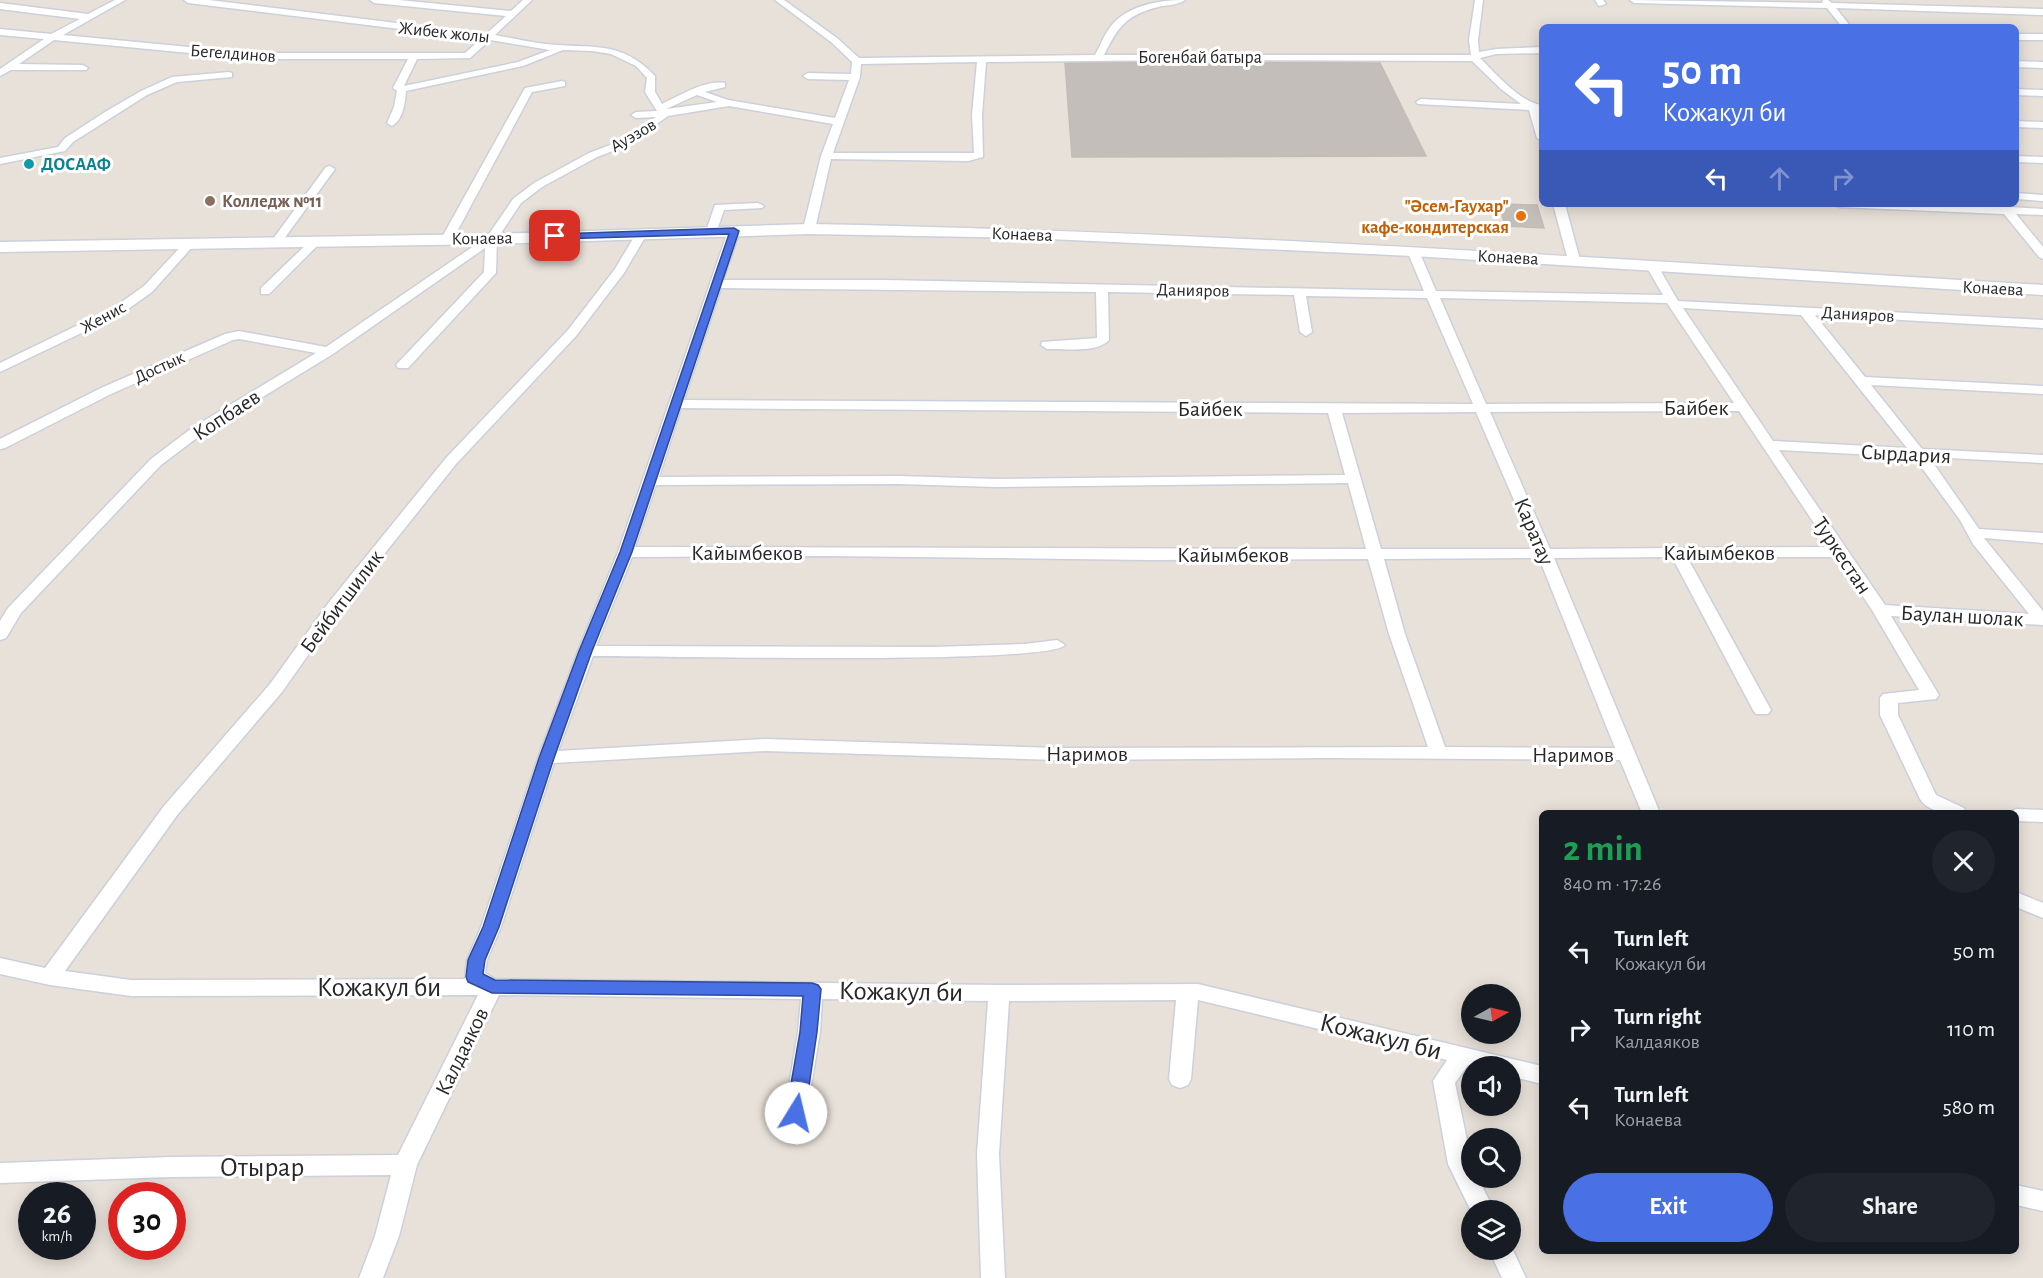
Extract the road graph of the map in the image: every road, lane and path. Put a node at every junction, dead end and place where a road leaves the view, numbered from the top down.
1 (121, 0) edge
2 (188, 0) edge
3 (374, 0) edge
4 (528, 0) edge
5 (779, 0) edge
6 (1181, 0) edge
7 (1479, 0) edge
8 (1634, 0) edge
9 (1827, 3) edge
10 (0, 6) edge
11 (2043, 12) edge
12 (512, 14) junction
13 (89, 17) junction
14 (1844, 24) edge
15 (0, 32) edge
16 (489, 36) junction
17 (2019, 37) edge
18 (2043, 37) edge
19 (51, 38) junction
20 (580, 48) junction
21 (1539, 50) edge
22 (413, 57) junction
23 (1475, 57) junction
24 (982, 58) junction
25 (1098, 58) junction
26 (857, 61) junction
27 (2019, 64) edge
28 (2043, 65) edge
29 (83, 68) dead end
30 (4, 70) edge
31 (229, 75) dead end
32 (807, 76) dead end
33 (855, 77) junction
34 (562, 84) dead end
35 (722, 86) dead end
36 (402, 89) junction
37 (2019, 92) edge
38 (696, 93) junction
39 (2043, 93) edge
40 (1421, 102) dead end
41 (729, 103) junction
42 (1538, 108) edge
43 (663, 111) junction
44 (636, 115) dead end
45 (838, 122) junction
46 (392, 123) dead end
47 (2019, 124) edge
48 (2043, 125) edge
49 (642, 131) junction
50 (663, 132) dead end
51 (2019, 159) edge
52 (2043, 160) edge
53 (0, 161) edge
54 (824, 162) junction
55 (852, 167) dead end
56 (330, 169) dead end
57 (2019, 196) edge
58 (2043, 198) edge
59 (758, 206) dead end
60 (1560, 207) edge
61 (2006, 207) edge
62 (2043, 212) edge
63 (809, 229) junction
64 (712, 231) junction
65 (734, 231) junction
66 (641, 234) junction
67 (491, 238) junction
68 (447, 239) junction
69 (277, 241) junction
70 (316, 241) junction
71 (190, 243) junction
72 (0, 247) edge
73 (1413, 251) junction
74 (2043, 255) edge
75 (1574, 260) junction
76 (1652, 266) junction
77 (715, 284) junction
78 (1102, 288) junction
79 (2043, 290) edge
80 (265, 291) dead end
81 (1300, 291) junction
82 (1432, 294) junction
83 (1672, 301) junction
84 (1805, 311) junction
85 (2043, 324) edge
86 (1306, 332) dead end
87 (1047, 345) dead end
88 (328, 351) junction
89 (404, 365) dead end
90 (0, 368) edge
91 (1862, 381) junction
92 (2043, 390) edge
93 (675, 405) junction
94 (1745, 407) junction
95 (1482, 408) junction
96 (1334, 409) junction
97 (0, 445) edge
98 (1770, 445) junction
99 (1919, 454) junction
100 (2043, 459) edge
101 (1354, 479) junction
102 (650, 481) junction
103 (1974, 533) junction
104 (2043, 538) edge
105 (1677, 551) junction
106 (626, 552) junction
107 (1544, 552) junction
108 (1840, 552) junction
109 (1373, 553) junction
110 (1880, 610) junction
111 (2042, 620) edge
112 (0, 635) edge
113 (1057, 645) dead end
114 (586, 651) junction
115 (1762, 710) dead end
116 (1439, 754) junction
117 (1627, 754) junction
118 (547, 758) junction
119 (1650, 810) edge
120 (1951, 810) edge
121 (2019, 815) edge
122 (2043, 816) edge
123 (2019, 900) edge
124 (2043, 911) edge
125 (0, 966) edge
126 (50, 977) junction
127 (492, 987) junction
128 (812, 989) junction
129 (1187, 992) junction
130 (999, 993) junction
131 (1463, 1056) edge
132 (1461, 1059) edge
133 (1521, 1070) edge
134 (1539, 1074) edge
135 (1180, 1079) dead end
136 (792, 1134) dead end
137 (405, 1165) junction
138 (0, 1173) edge
139 (2019, 1196) edge
140 (1477, 1200) edge
141 (2043, 1201) edge
142 (1506, 1260) edge
143 (371, 1278) edge
144 (993, 1278) edge
145 (1514, 1278) edge

1 - 13 street
2 - 16 street, Жибек жолы
3 - 12 street
4 - 12 street
5 - 26 street
6 - 25 street
7 - 23 street
8 - 9 street
9 - 11 street
9 - 14 street
10 - 13 street
12 - 16 street
13 - 19 street
15 - 19 street, Бегелдинов
16 - 20 street, Жибек жолы
16 - 22 street, Бегелдинов
17 - 18 street
19 - 22 street, Бегелдинов
19 - 30 street
20 - 36 street
20 - 43 street, Жибек жолы
21 - 23 street, Богенбай батыра
22 - 36 street
23 - 25 street, Богенбай батыра
23 - 42 street
24 - 25 street, Богенбай батыра
24 - 26 street, Богенбай батыра
24 - 54 street
26 - 33 street
27 - 28 street
29 - 30 street
31 - 53 street
32 - 33 street
33 - 45 street
34 - 68 street
35 - 38 street
36 - 46 street
37 - 39 street
38 - 41 street
38 - 43 street
40 - 42 street
41 - 43 street, Ауэзов
41 - 45 street, Ауэзов
43 - 44 street
43 - 49 street, Ауэзов
45 - 54 street
47 - 48 street
49 - 50 street
49 - 67 street, Ауэзов
51 - 52 street
54 - 55 street
54 - 63 street
56 - 69 street
57 - 58 street
59 - 64 street
60 - 75 street
61 - 62 street
61 - 74 street
63 - 65 main road, Конаева
63 - 73 main road, Конаева
64 - 65 main road, Конаева
64 - 66 main road, Конаева
65 - 77 street, Калдаяков
66 - 67 main road, Конаева
66 - 126 street, Бейбитшилик
67 - 68 main road, Конаева
67 - 88 street, Копбаев
67 - 89 street
68 - 70 main road, Конаева
69 - 70 main road, Конаева
69 - 71 main road, Конаева
70 - 80 street
71 - 72 main road, Конаева
71 - 90 street, Женис
73 - 75 main road, Конаева
73 - 82 street, Каратау
75 - 76 main road, Конаева
76 - 79 main road, Конаева
76 - 83 street, Туркестан
77 - 78 street, Данияров
77 - 93 street, Калдаяков
78 - 81 street, Данияров
78 - 87 street
81 - 82 street, Данияров
81 - 86 street
82 - 83 street, Данияров
82 - 95 street, Каратау
83 - 84 street, Данияров
83 - 94 street, Туркестан
84 - 85 street, Данияров
84 - 91 street
88 - 97 street, Достык
88 - 112 street, Копбаев
91 - 92 street
91 - 99 street
93 - 96 street, Байбек
93 - 102 street, Калдаяков
94 - 95 street, Байбек
94 - 98 street, Туркестан
95 - 96 street, Байбек
95 - 107 street, Каратау
96 - 101 street
98 - 99 street, Сырдария
98 - 108 street, Туркестан
99 - 100 street, Сырдария
99 - 103 street
101 - 102 street
101 - 109 street
102 - 106 street, Калдаяков
103 - 104 street
103 - 111 street
105 - 107 street, Кайымбеков
105 - 108 street, Кайымбеков
105 - 115 street
106 - 109 street, Кайымбеков
106 - 114 street, Калдаяков
107 - 109 street, Кайымбеков
107 - 117 street, Каратау
108 - 110 street, Туркестан
109 - 116 street
110 - 111 street, Баулан шолак
110 - 120 street, Туркестан
113 - 114 street
114 - 118 street, Калдаяков
116 - 117 street, Наримов
116 - 118 street, Наримов
117 - 119 street, Каратау
118 - 127 street, Калдаяков
121 - 122 street
123 - 124 street
125 - 126 street, Кожакул би
126 - 127 street, Кожакул би
127 - 128 street, Кожакул би
127 - 137 street, Калдаяков
128 - 130 street, Кожакул би
128 - 136 street
129 - 130 street, Кожакул би
129 - 131 street, Кожакул би
129 - 135 street
130 - 144 street
132 - 140 street
133 - 134 street, Кожакул би
137 - 138 street, Отырар
137 - 143 street
139 - 141 street
142 - 145 street

